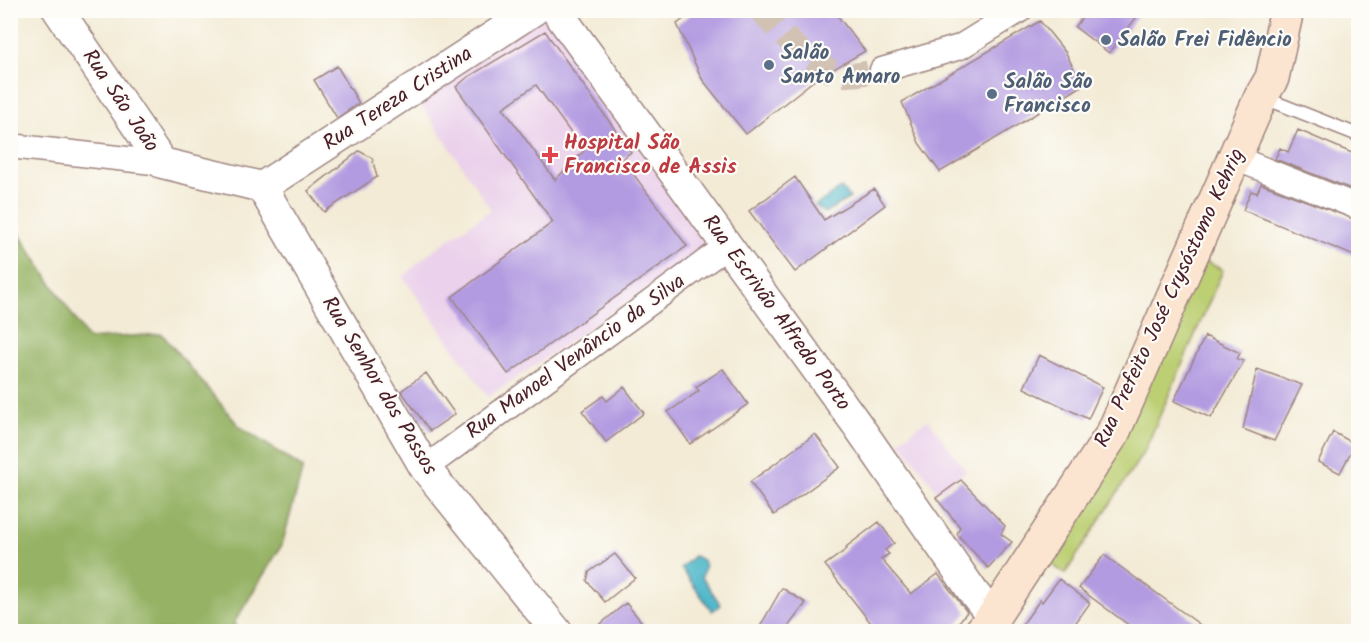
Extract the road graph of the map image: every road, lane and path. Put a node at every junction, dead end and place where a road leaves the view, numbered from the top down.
1 (58, 10) edge
2 (534, 10) edge
3 (556, 10) edge
4 (1020, 10) edge
5 (1287, 10) edge
6 (882, 70) tunnel mouth
7 (1261, 97) junction
8 (1359, 135) edge
9 (10, 146) edge
10 (1235, 158) junction
11 (162, 163) junction
12 (262, 187) junction
13 (1359, 207) edge
14 (727, 246) junction
15 (424, 468) junction
16 (993, 627) edge
17 (557, 632) edge

1 - 11 street, Rua São João
2 - 12 street, Rua Tereza Cristina
3 - 14 street, Rua Escrivão Alfredo Porto
4 - 6 street
5 - 7 main road, Rua Prefeito José Crysóstomo Kehrig
7 - 8 lane
7 - 10 main road, Rua Prefeito José Crysóstomo Kehrig
9 - 11 street
10 - 13 street
10 - 16 main road, Rua Prefeito José Crysóstomo Kehrig
11 - 12 street
12 - 15 street, Rua Senhor dos Passos
14 - 15 street, Rua Manoel Venâncio da Silva
14 - 16 street, Rua Escrivão Alfredo Porto
15 - 17 street, Rua Senhor dos Passos

